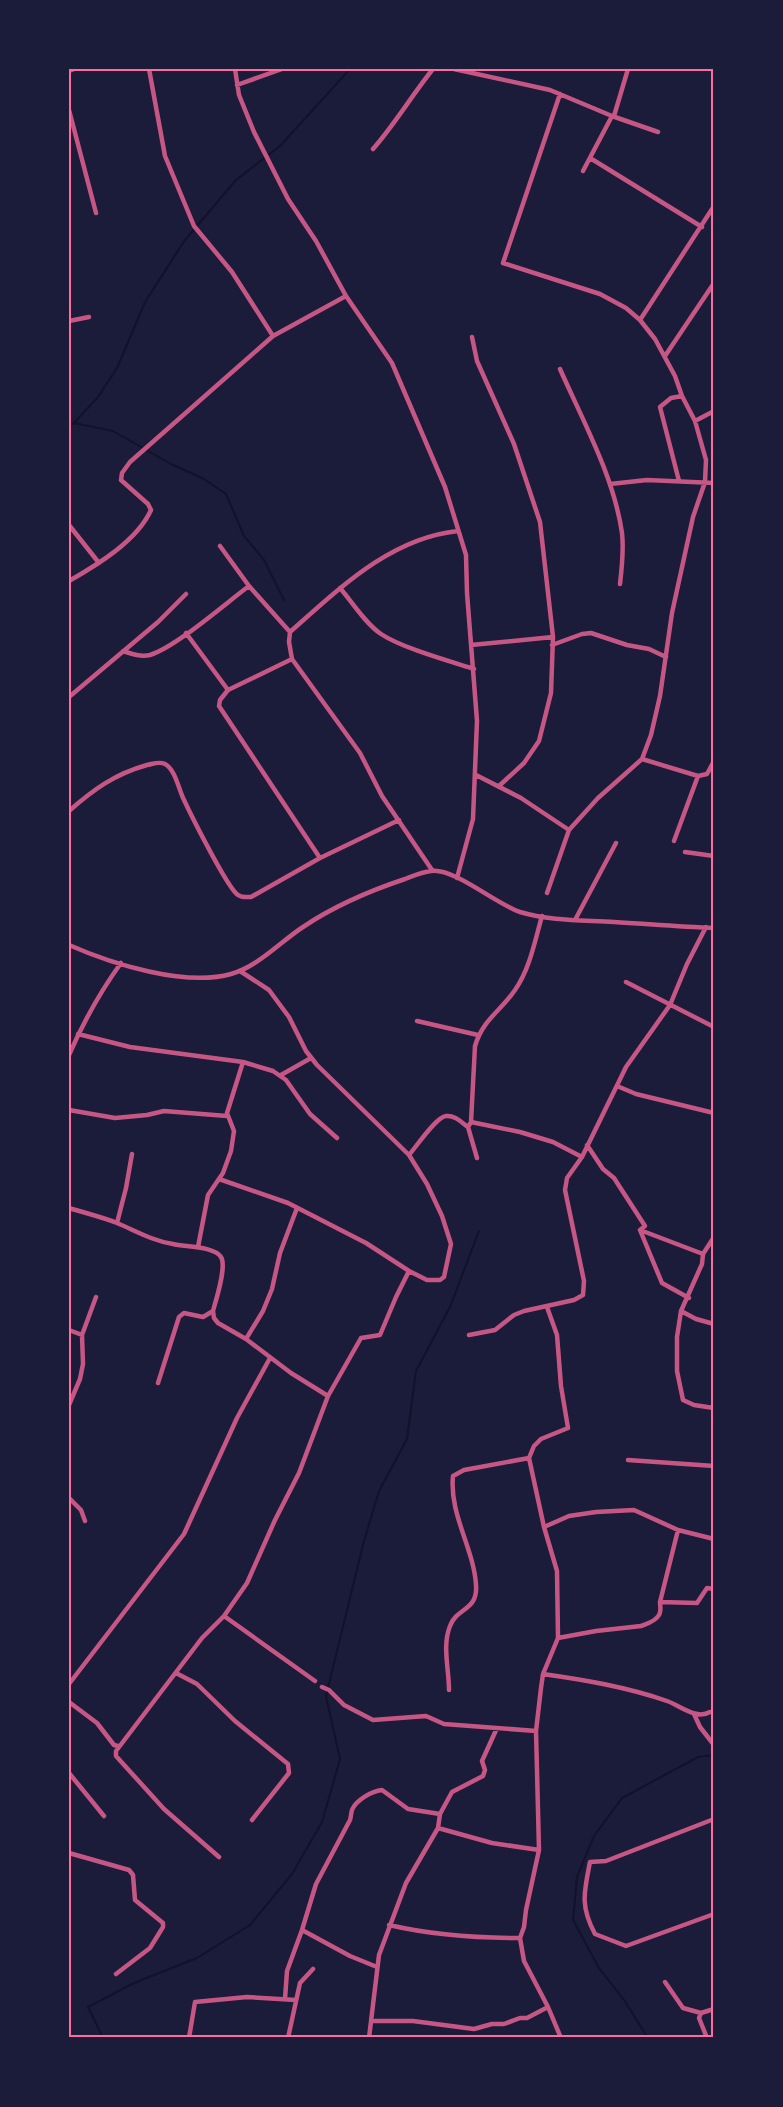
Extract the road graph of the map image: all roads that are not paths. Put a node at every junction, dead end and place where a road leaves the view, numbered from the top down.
1 (74, 69) edge
2 (149, 69) edge
3 (235, 69) edge
4 (282, 69) edge
5 (434, 69) edge
6 (454, 69) edge
7 (628, 69) edge
8 (69, 71) edge
9 (475, 71) edge
10 (237, 85) junction
11 (560, 94) junction
12 (69, 110) edge
13 (613, 116) junction
14 (658, 132) dead end
15 (372, 149) dead end
16 (590, 158) junction
17 (583, 171) dead end
18 (714, 206) edge
19 (96, 213) dead end
20 (702, 227) junction
21 (714, 282) edge
22 (346, 296) junction
23 (89, 317) dead end
24 (69, 321) edge
25 (640, 321) junction
26 (273, 336) junction
27 (472, 337) dead end
28 (665, 356) junction
29 (560, 369) dead end
30 (682, 396) junction
31 (714, 411) edge
32 (694, 421) junction
33 (679, 481) junction
34 (705, 482) junction
35 (714, 483) edge
36 (610, 484) junction
37 (69, 525) edge
38 (458, 531) junction
39 (220, 546) dead end
40 (99, 563) junction
41 (69, 581) edge
42 (620, 584) dead end
43 (249, 585) junction
44 (340, 588) junction
45 (186, 594) dead end
46 (290, 632) junction
47 (186, 633) junction
48 (553, 637) junction
49 (471, 645) junction
50 (552, 645) junction
51 (123, 651) junction
52 (666, 657) junction
53 (292, 659) junction
54 (474, 669) junction
55 (228, 690) junction
56 (69, 697) edge
57 (642, 759) junction
58 (714, 761) edge
59 (476, 775) junction
60 (698, 776) junction
61 (499, 786) junction
62 (69, 811) edge
63 (399, 820) junction
64 (569, 830) junction
65 (674, 842) dead end
66 (616, 843) dead end
67 (686, 852) dead end
68 (714, 856) edge
69 (320, 858) junction
70 (432, 870) junction
71 (457, 878) junction
72 (547, 893) dead end
73 (542, 916) junction
74 (575, 920) junction
75 (706, 927) junction
76 (714, 927) edge
77 (69, 945) edge
78 (121, 963) junction
79 (240, 971) junction
80 (626, 982) dead end
81 (670, 1005) junction
82 (417, 1021) dead end
83 (714, 1027) edge
84 (78, 1034) junction
85 (478, 1035) junction
86 (69, 1053) edge
87 (311, 1058) junction
88 (243, 1062) junction
89 (281, 1075) junction
90 (617, 1086) junction
91 (69, 1110) edge
92 (714, 1113) edge
93 (227, 1116) junction
94 (469, 1124) junction
95 (337, 1138) dead end
96 (587, 1145) junction
97 (132, 1154) dead end
98 (409, 1155) junction
99 (582, 1157) junction
100 (477, 1158) dead end
101 (219, 1179) junction
102 (69, 1208) edge
103 (297, 1208) junction
104 (117, 1223) junction
105 (640, 1230) junction
106 (714, 1239) edge
107 (198, 1247) junction
108 (703, 1254) junction
109 (409, 1271) junction
110 (96, 1297) dead end
111 (688, 1298) junction
112 (547, 1308) junction
113 (213, 1311) junction
114 (681, 1311) junction
115 (714, 1324) edge
116 (69, 1330) edge
117 (82, 1335) junction
118 (469, 1335) dead end
119 (246, 1339) junction
120 (270, 1358) junction
121 (158, 1383) dead end
122 (328, 1396) junction
123 (69, 1405) edge
124 (714, 1408) edge
125 (529, 1458) junction
126 (628, 1460) dead end
127 (714, 1466) edge
128 (69, 1498) edge
129 (85, 1521) dead end
130 (544, 1527) junction
131 (678, 1530) junction
132 (714, 1539) edge
133 (714, 1589) edge
134 (660, 1602) junction
135 (224, 1616) junction
136 (558, 1638) junction
137 (176, 1673) junction
138 (543, 1674) junction
139 (315, 1681) dead end
140 (69, 1684) edge
141 (322, 1687) dead end
142 (448, 1690) dead end
143 (69, 1702) edge
144 (710, 1712) dead end
145 (694, 1714) junction
146 (497, 1728) junction
147 (536, 1731) junction
148 (714, 1745) edge
149 (118, 1746) junction
150 (69, 1773) edge
151 (440, 1814) junction
152 (104, 1816) dead end
153 (714, 1819) edge
154 (252, 1820) dead end
155 (438, 1828) junction
156 (539, 1850) junction
157 (69, 1853) edge
158 (219, 1857) dead end
159 (714, 1914) edge
160 (389, 1925) junction
161 (302, 1930) junction
162 (520, 1938) junction
163 (377, 1967) junction
164 (313, 1969) dead end
165 (116, 1974) dead end
166 (665, 1982) dead end
167 (285, 1999) junction
168 (296, 2000) junction
169 (548, 2007) junction
170 (714, 2009) edge
171 (701, 2013) junction
172 (371, 2021) junction
173 (189, 2038) edge
174 (288, 2038) edge
175 (369, 2038) edge
176 (561, 2038) edge
177 (707, 2038) edge

1 - 8 street
2 - 26 street
3 - 10 street
4 - 10 street
5 - 15 street
6 - 9 street
7 - 13 street
9 - 11 street
10 - 22 street
11 - 13 street
11 - 25 street
12 - 19 street
13 - 14 street
13 - 16 street
16 - 17 street
16 - 20 street
18 - 20 street
20 - 25 street
21 - 28 street
22 - 26 street
22 - 38 street
23 - 24 street
25 - 28 street
26 - 40 street
27 - 48 street
28 - 30 street
29 - 36 street
30 - 32 street
30 - 33 street
31 - 32 street
32 - 34 street
33 - 34 street
33 - 36 street
34 - 35 street
34 - 52 street
36 - 42 street
37 - 40 street
38 - 44 street
38 - 49 street
39 - 43 street
40 - 41 street
43 - 46 street
43 - 47 street
44 - 46 street
44 - 54 street
45 - 51 street
46 - 53 street
47 - 51 street
47 - 55 street
48 - 49 street
48 - 50 street
49 - 54 street
50 - 52 street
50 - 61 street
51 - 56 street
52 - 57 street
53 - 55 street
53 - 63 street
54 - 59 street
55 - 69 street
57 - 60 street
57 - 64 street
58 - 60 street
59 - 61 street
59 - 71 street
60 - 65 street
61 - 64 street
62 - 69 street
63 - 69 street
63 - 70 street
64 - 72 street
66 - 74 street
67 - 68 street
70 - 71 street
70 - 79 street
71 - 73 street
73 - 74 street
73 - 85 street
74 - 75 street
75 - 76 street
75 - 81 street
77 - 78 street
78 - 79 street
78 - 84 street
79 - 87 street
80 - 81 street
81 - 83 street
81 - 90 street
82 - 85 street
84 - 86 street
84 - 88 street
85 - 94 street
87 - 89 street
87 - 98 street
88 - 89 street
88 - 93 street
89 - 95 street
90 - 92 street
90 - 96 street
91 - 93 street
93 - 101 street
94 - 98 street
94 - 99 street
94 - 100 street
96 - 99 street
96 - 105 street
97 - 104 street
98 - 109 street
99 - 112 street
101 - 103 street
101 - 107 street
102 - 104 street
103 - 109 street
103 - 119 street
104 - 107 street
105 - 108 street
105 - 111 street
106 - 108 street
107 - 113 street
108 - 111 street
109 - 122 street
110 - 117 street
111 - 114 street
112 - 118 street
112 - 125 street
113 - 119 street
113 - 121 street
114 - 115 street
114 - 124 street
116 - 117 street
117 - 123 street
119 - 120 street
120 - 122 street
120 - 140 street
122 - 135 street
125 - 130 street
125 - 142 street
126 - 127 street
128 - 129 street
130 - 131 street
130 - 136 street
131 - 132 street
131 - 134 street
133 - 134 street
134 - 136 street
135 - 137 street
135 - 139 street
136 - 138 street
137 - 149 street
137 - 154 street
138 - 145 street
138 - 147 street
141 - 146 street
143 - 149 street
144 - 145 street
145 - 148 street
146 - 147 street
146 - 151 street
147 - 156 street
149 - 158 street
150 - 152 street
151 - 155 street
151 - 161 street
153 - 159 street
155 - 156 street
155 - 160 street
156 - 162 street
157 - 165 street
160 - 162 street
160 - 163 street
161 - 163 street
161 - 167 street
162 - 169 street
163 - 172 street
164 - 168 street
166 - 171 street
167 - 168 street
167 - 173 street
168 - 174 street
169 - 172 street
169 - 176 street
170 - 171 street
171 - 177 street
172 - 175 street

